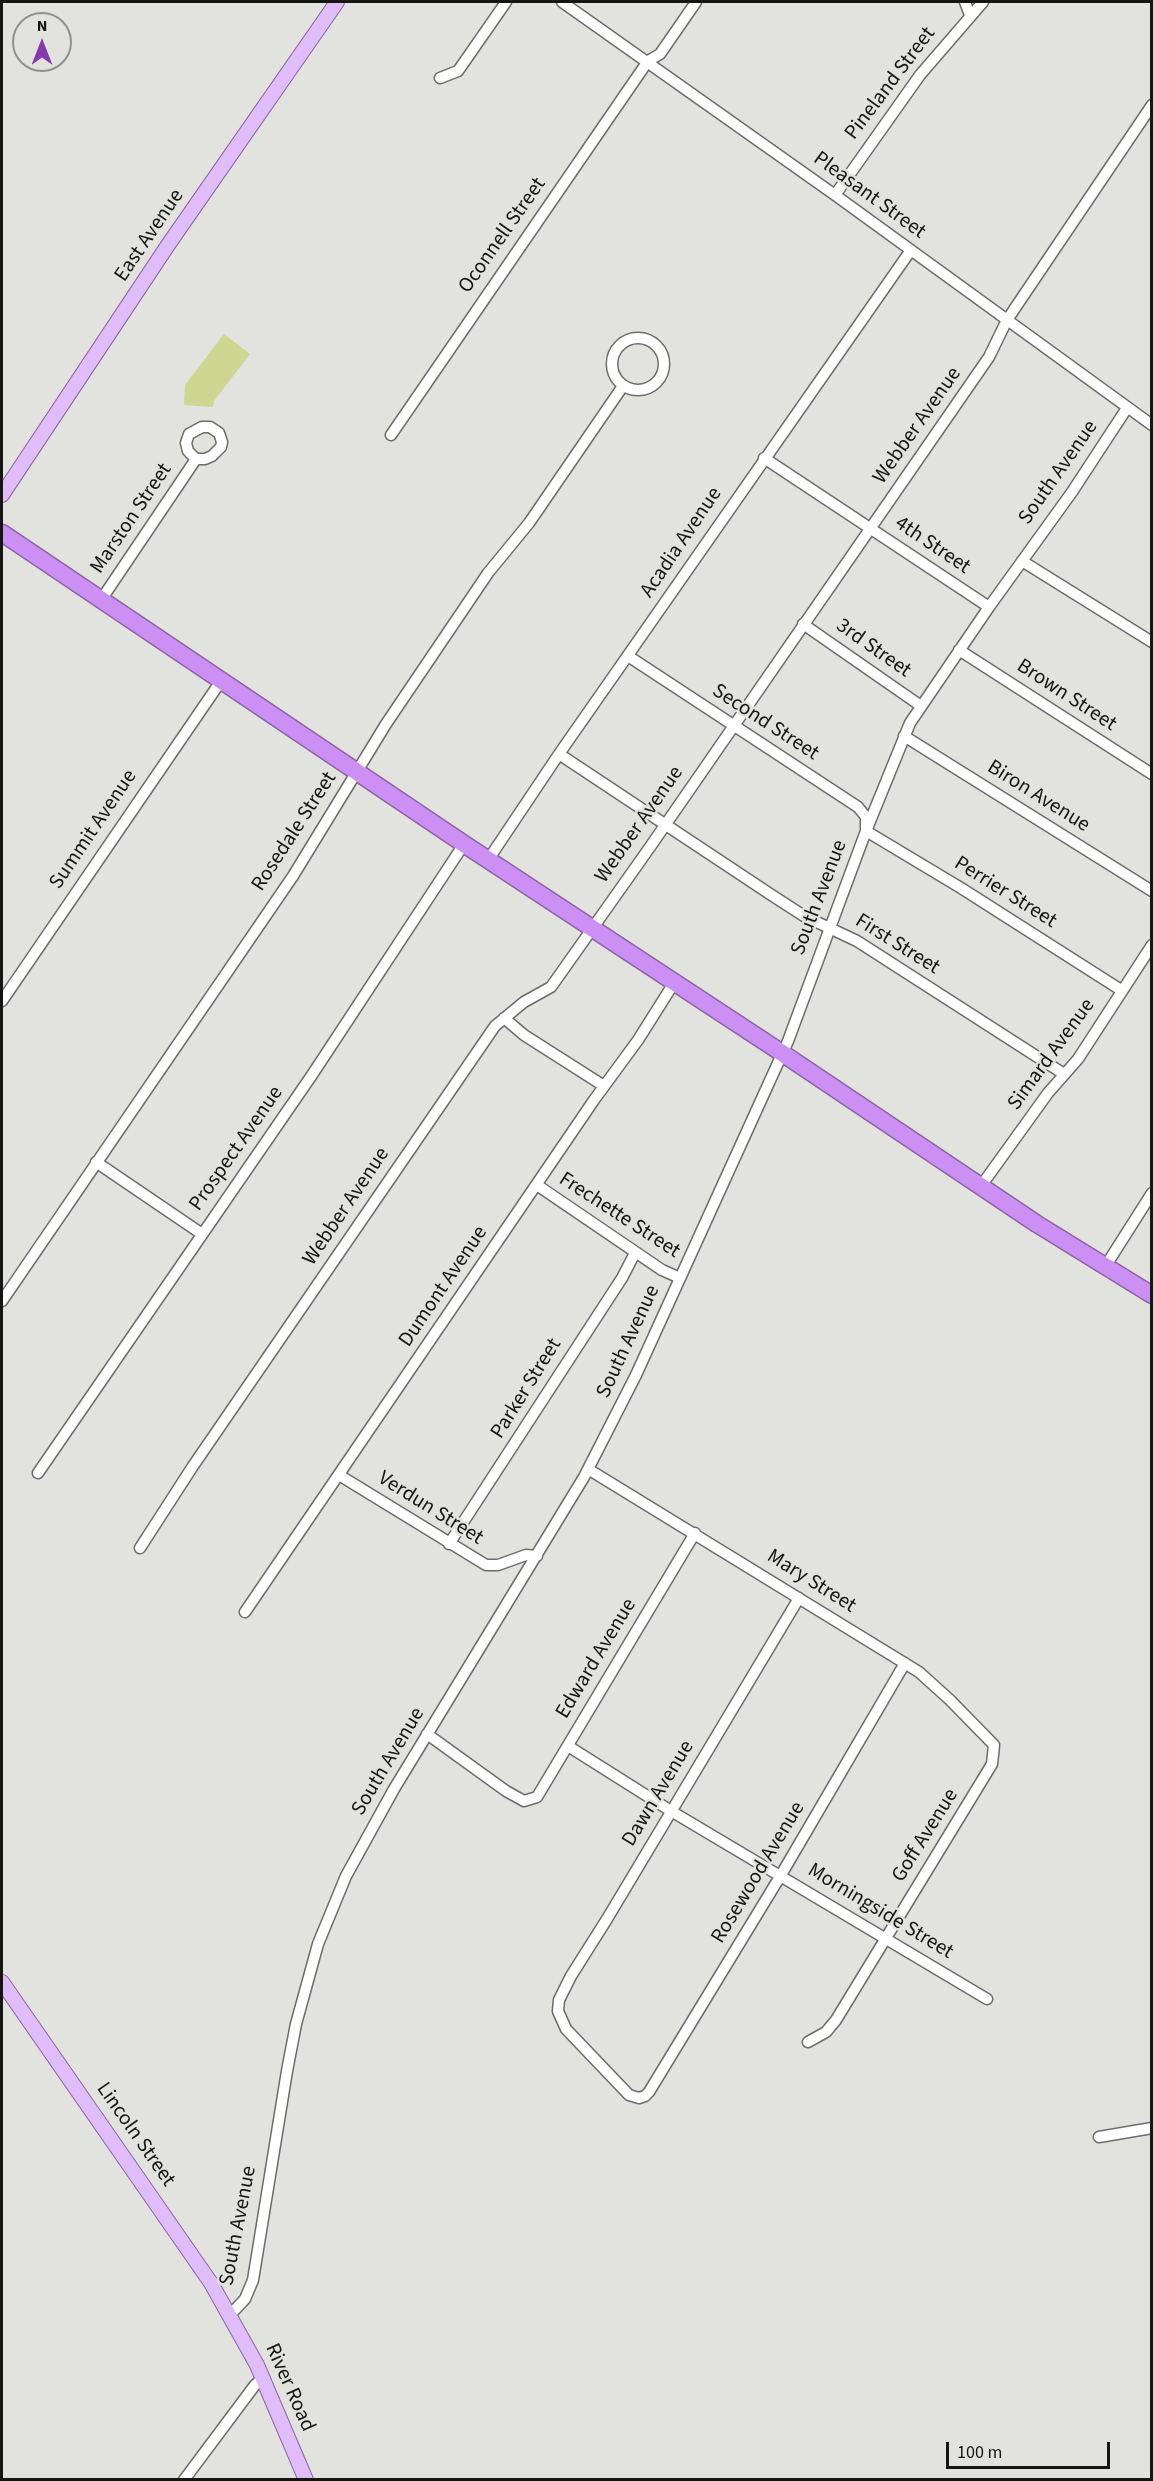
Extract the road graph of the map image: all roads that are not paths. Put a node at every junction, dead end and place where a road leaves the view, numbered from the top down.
1 (337, 2) edge
2 (506, 2) edge
3 (562, 2) edge
4 (696, 2) edge
5 (965, 2) edge
6 (983, 2) edge
7 (970, 15) junction
8 (648, 61) junction
9 (440, 78) dead end
10 (1152, 105) edge
11 (835, 195) junction
12 (910, 250) junction
13 (1006, 320) junction
14 (623, 386) junction
15 (1127, 408) junction
16 (1152, 425) edge
17 (391, 435) dead end
18 (764, 458) junction
19 (195, 459) dead end
20 (2, 495) edge
21 (870, 528) junction
22 (2, 533) edge
23 (1022, 561) junction
24 (101, 600) junction
25 (989, 607) junction
26 (803, 624) junction
27 (1152, 642) edge
28 (959, 650) junction
29 (628, 656) junction
30 (221, 681) junction
31 (921, 706) junction
32 (733, 725) junction
33 (904, 736) junction
34 (559, 754) junction
35 (357, 772) junction
36 (1152, 774) edge
37 (665, 825) junction
38 (866, 831) junction
39 (464, 844) junction
40 (488, 861) junction
41 (1152, 891) edge
42 (829, 928) junction
43 (592, 929) junction
44 (1152, 945) edge
45 (674, 983) junction
46 (1121, 990) junction
47 (2, 1001) edge
48 (504, 1018) junction
49 (782, 1053) junction
50 (1064, 1074) junction
51 (604, 1086) junction
52 (96, 1162) junction
53 (537, 1185) junction
54 (981, 1186) junction
55 (1152, 1193) edge
56 (202, 1234) junction
57 (635, 1252) junction
58 (1105, 1267) junction
59 (680, 1278) junction
60 (1152, 1295) edge
61 (2, 1301) edge
62 (588, 1469) junction
63 (38, 1473) dead end
64 (339, 1475) junction
65 (695, 1533) junction
66 (449, 1544) junction
67 (140, 1548) dead end
68 (537, 1556) junction
69 (799, 1598) junction
70 (245, 1612) dead end
71 (905, 1663) junction
72 (427, 1734) junction
73 (568, 1746) junction
74 (994, 1750) joint
75 (671, 1811) junction
76 (781, 1875) junction
77 (886, 1939) junction
78 (2, 1982) edge
79 (987, 1999) dead end
80 (808, 2042) dead end
81 (639, 2098) joint
82 (1152, 2128) edge
83 (1099, 2137) dead end
84 (230, 2315) junction
85 (263, 2378) junction
86 (184, 2480) edge
87 (306, 2480) edge

1 - 20 main road, East Avenue
2 - 9 street
3 - 8 street, Pleasant Street
4 - 8 street, Oconnell Street
5 - 7 street
6 - 7 street, Pineland Street
7 - 11 street, Pineland Street
8 - 11 street, Pleasant Street
8 - 17 street, Oconnell Street
10 - 13 street, Webber Avenue
11 - 12 street, Pleasant Street
12 - 13 street, Pleasant Street
12 - 18 street, Acadia Avenue
13 - 15 street, Pleasant Street
13 - 21 street, Webber Avenue
14 - 14 street
14 - 35 street, Rosedale Street
15 - 16 street, Pleasant Street
15 - 23 street, South Avenue
18 - 21 street, 4th Street
18 - 29 street, Acadia Avenue
19 - 24 street, Marston Street
21 - 25 street, 4th Street
21 - 26 street, Webber Avenue
22 - 24 highway
23 - 25 street, South Avenue
23 - 27 street
24 - 30 highway
25 - 28 street, South Avenue
26 - 31 street, 3rd Street
26 - 32 street, Webber Avenue
28 - 31 street, South Avenue
28 - 36 street, Brown Street
29 - 32 street, Second Street
29 - 34 street, Acadia Avenue
30 - 35 highway
30 - 47 street, Summit Avenue
31 - 33 street, South Avenue
32 - 37 street, Webber Avenue
32 - 38 street, Second Street
33 - 38 street, South Avenue
33 - 41 street, Biron Avenue
34 - 37 street, First Street
34 - 40 street, Acadia Avenue
35 - 39 highway
35 - 52 street, Rosedale Street
37 - 42 street, First Street
37 - 43 street, Webber Avenue
38 - 42 street, South Avenue
38 - 46 street, Perrier Street
39 - 40 highway
39 - 56 street, Prospect Avenue
40 - 43 highway
42 - 49 street, South Avenue
42 - 50 street, First Street
43 - 45 highway
43 - 48 street, Webber Avenue
44 - 46 street, Simard Avenue
45 - 49 highway
45 - 51 street, Dumont Avenue
46 - 50 street, Simard Avenue
48 - 51 street
48 - 67 street, Webber Avenue
49 - 54 highway
49 - 59 street, South Avenue
50 - 54 street, Simard Avenue
51 - 53 street, Dumont Avenue
52 - 56 street
52 - 61 street, Rosedale Street
53 - 57 street, Frechette Street
53 - 64 street, Dumont Avenue
54 - 58 highway
55 - 58 street
56 - 63 street, Prospect Avenue
57 - 59 street, Frechette Street
57 - 66 street, Parker Street
58 - 60 highway
59 - 62 street, South Avenue
62 - 65 street, Mary Street
62 - 68 street, South Avenue
64 - 66 street, Verdun Street
64 - 70 street, Dumont Avenue
65 - 69 street, Mary Street
65 - 73 street, Edward Avenue
66 - 68 street, Verdun Street
68 - 72 street, South Avenue
69 - 71 street, Mary Street
69 - 75 street, Dawn Avenue
71 - 74 street, Mary Street
71 - 76 street, Rosewood Avenue
72 - 73 street, Edward Avenue
72 - 84 street, South Avenue
73 - 75 street, Morningside Street
74 - 77 street, Goff Avenue
75 - 76 street, Morningside Street
75 - 81 street, Dawn Avenue
76 - 77 street, Morningside Street
76 - 81 street, Rosewood Avenue
77 - 79 street, Morningside Street
77 - 80 street, Goff Avenue
78 - 84 main road, Lincoln Street
82 - 83 street
84 - 85 main road, River Road
85 - 86 street
85 - 87 main road, River Road

